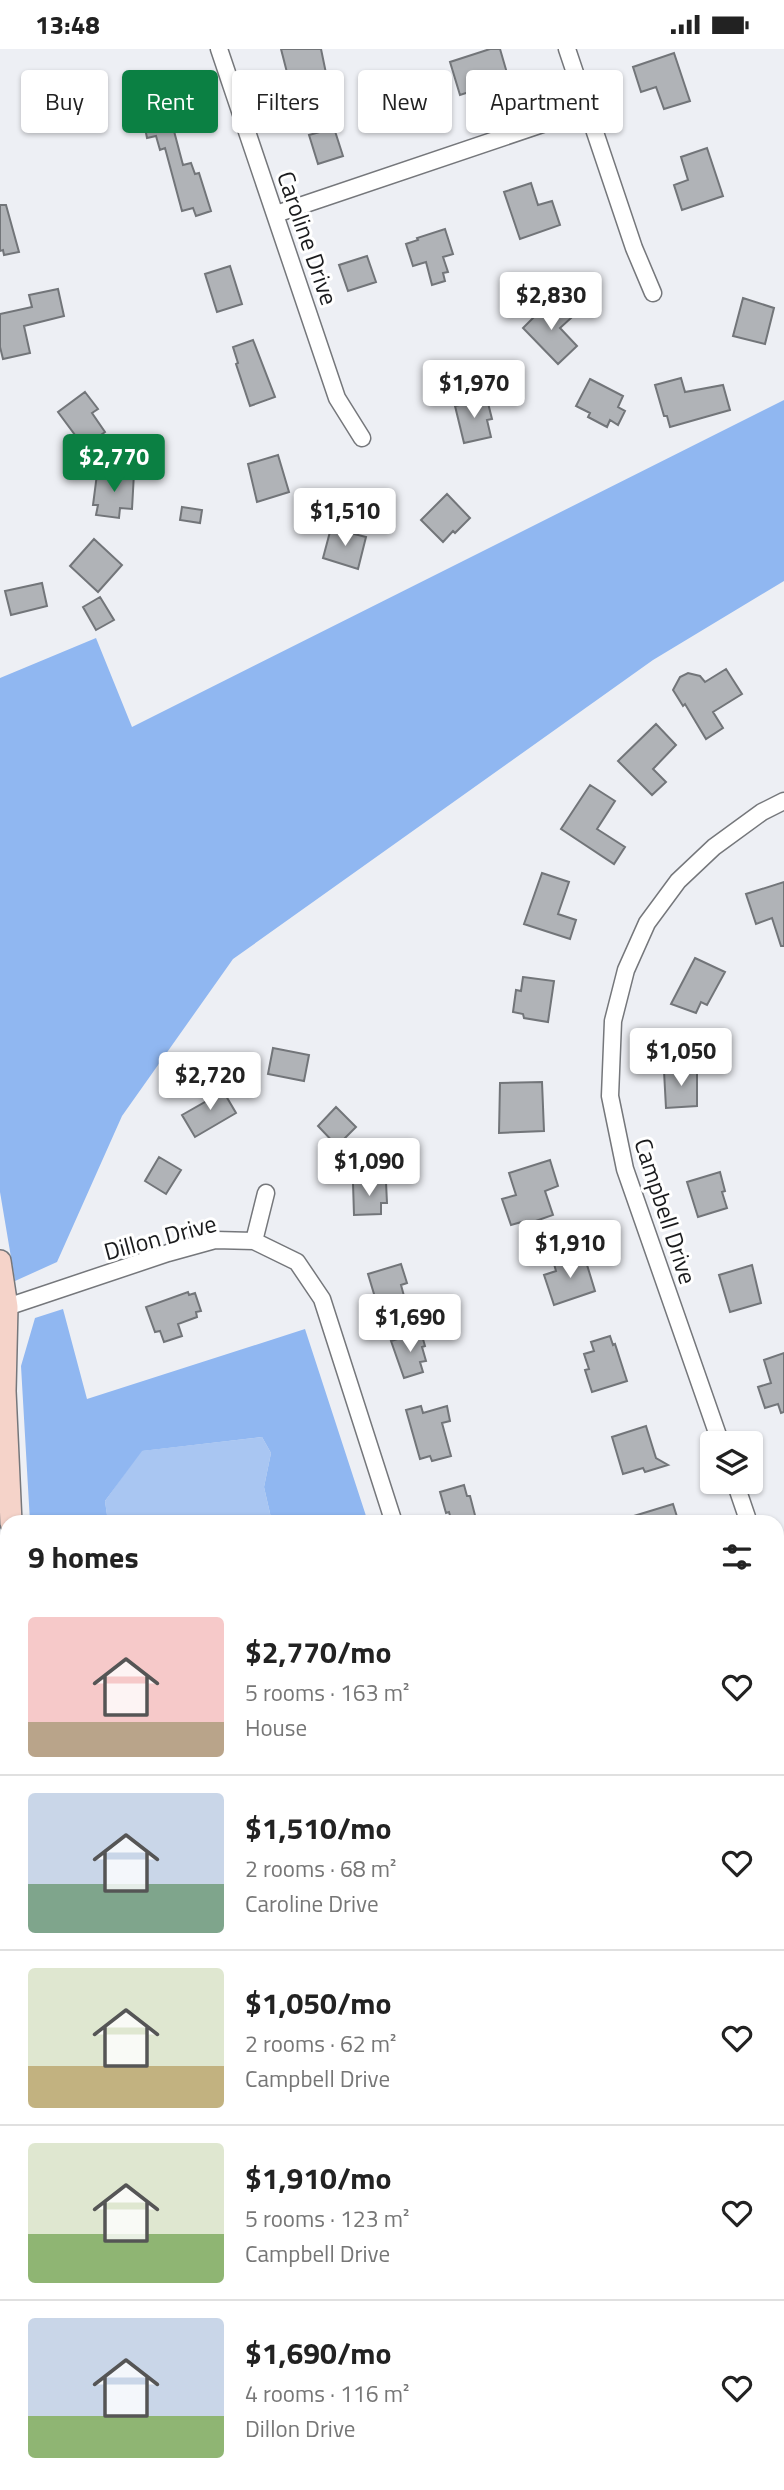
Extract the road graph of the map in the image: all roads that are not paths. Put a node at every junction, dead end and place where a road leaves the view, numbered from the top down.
1 (219, 49) edge
2 (567, 49) edge
3 (574, 70) edge
4 (516, 133) edge
5 (595, 133) edge
6 (275, 214) junction
7 (653, 293) dead end
8 (362, 438) dead end
9 (784, 801) edge
10 (266, 1193) dead end
11 (254, 1241) junction
12 (0, 1261) edge
13 (7, 1307) junction
14 (716, 1431) edge
15 (739, 1494) edge
16 (10, 1515) edge
17 (391, 1515) edge
18 (746, 1515) edge

1 - 6 street, Caroline Drive
2 - 3 street
4 - 6 street
5 - 7 street
6 - 8 street, Caroline Drive
9 - 14 street, Campbell Drive
10 - 11 street
11 - 13 street, Dillon Drive
11 - 17 street, Dillon Drive
12 - 13 main road
13 - 16 main road
15 - 18 street

